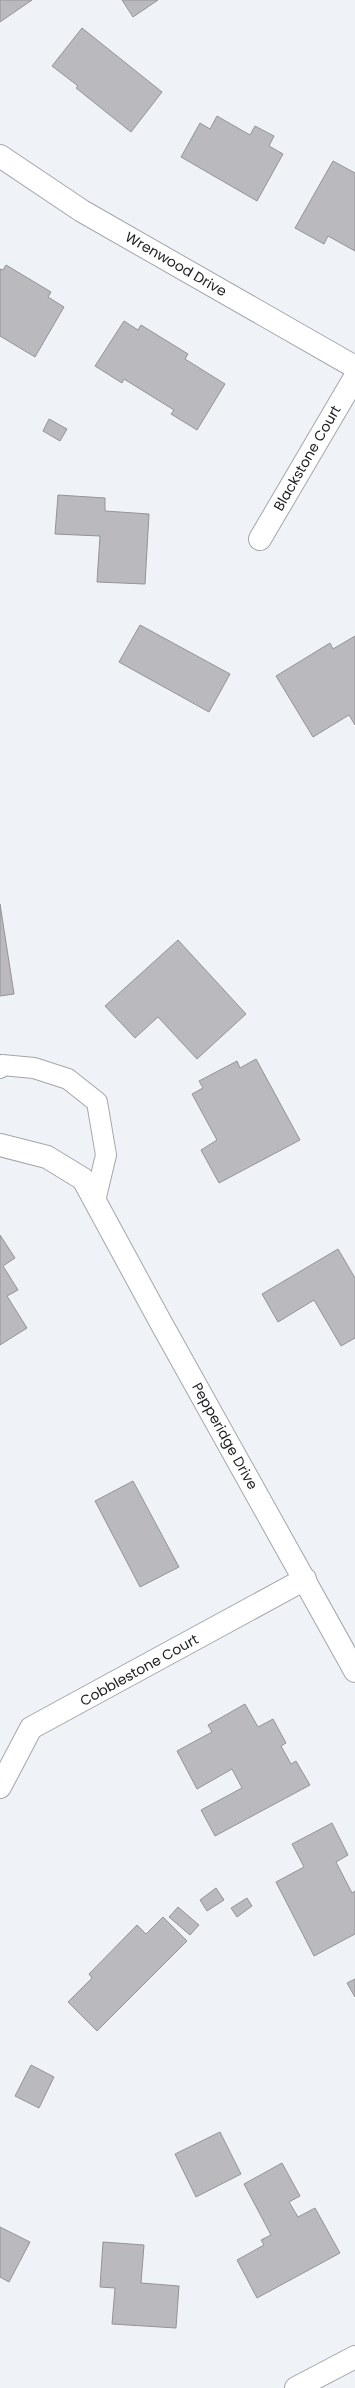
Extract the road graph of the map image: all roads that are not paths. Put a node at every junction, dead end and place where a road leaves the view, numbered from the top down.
1 (0, 156) edge
2 (355, 367) edge
3 (355, 378) edge
4 (260, 539) dead end
5 (0, 1068) edge
6 (0, 1145) edge
7 (95, 1201) junction
8 (305, 1579) junction
9 (355, 1671) edge
10 (0, 1787) edge
11 (355, 2357) edge
12 (296, 2388) edge

1 - 2 street, Wrenwood Drive
3 - 4 street, Blackstone Court
5 - 7 lane
6 - 7 street, Pepperidge Drive
7 - 8 street, Pepperidge Drive
8 - 9 street, Pepperidge Drive
8 - 10 street, Cobblestone Court
11 - 12 street

